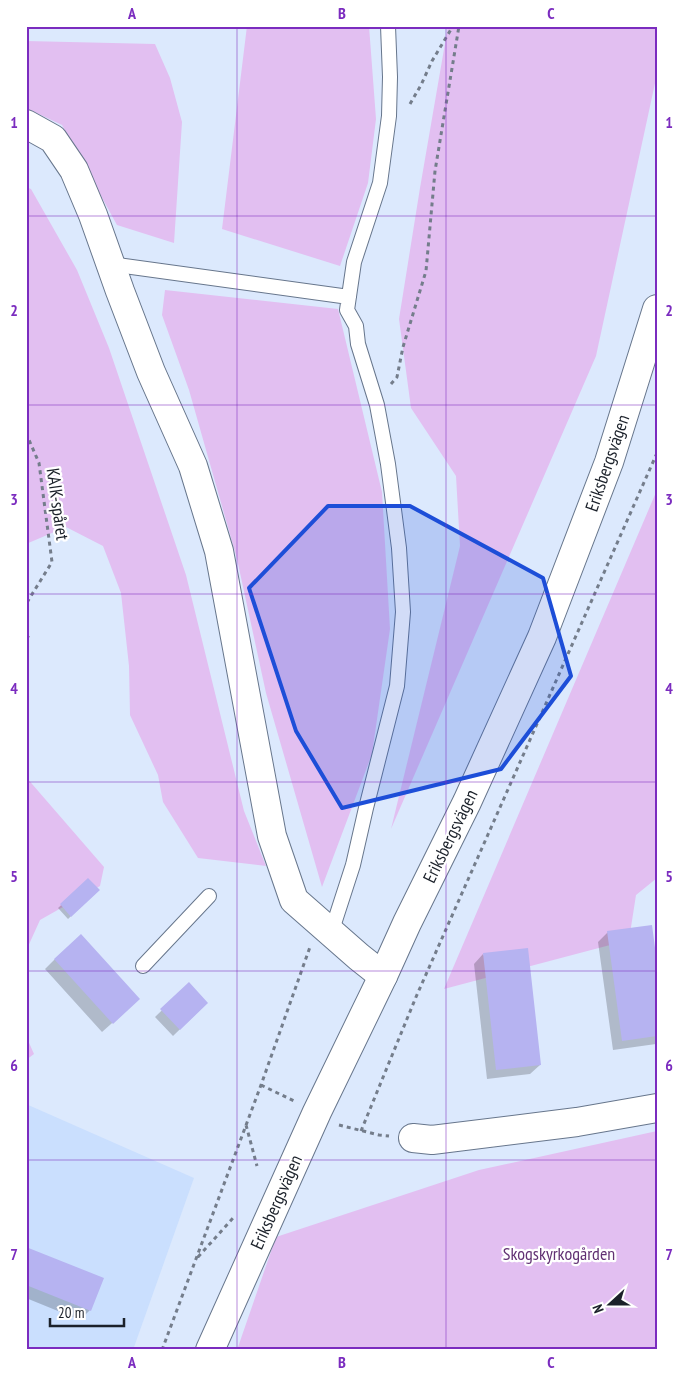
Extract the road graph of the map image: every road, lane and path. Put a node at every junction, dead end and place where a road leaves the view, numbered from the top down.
1 (388, 26) edge
2 (453, 26) edge
3 (459, 26) edge
4 (389, 116) junction
5 (26, 124) edge
6 (110, 264) junction
7 (348, 297) junction
8 (657, 309) edge
9 (373, 394) junction
10 (26, 433) edge
11 (657, 454) edge
12 (26, 604) edge
13 (26, 635) edge
14 (31, 640) dead end
15 (208, 896) dead end
16 (325, 927) junction
17 (143, 966) dead end
18 (384, 976) junction
19 (657, 1108) edge
20 (246, 1124) junction
21 (340, 1126) dead end
22 (413, 1138) dead end
23 (257, 1166) dead end
24 (234, 1217) dead end
25 (196, 1260) junction
26 (162, 1350) edge
27 (210, 1350) edge

1 - 4 lane
2 - 4 path
3 - 9 path
4 - 7 lane
5 - 6 street
6 - 7 lane
6 - 16 street
7 - 9 lane
8 - 18 street, Eriksbergsvägen
9 - 16 lane
10 - 12 path, KAIK-spåret
11 - 21 path
13 - 14 path
15 - 17 lane
16 - 18 street
16 - 20 path
18 - 27 street, Eriksbergsvägen
19 - 22 street
20 - 23 path
20 - 25 path
24 - 25 path
25 - 26 path

